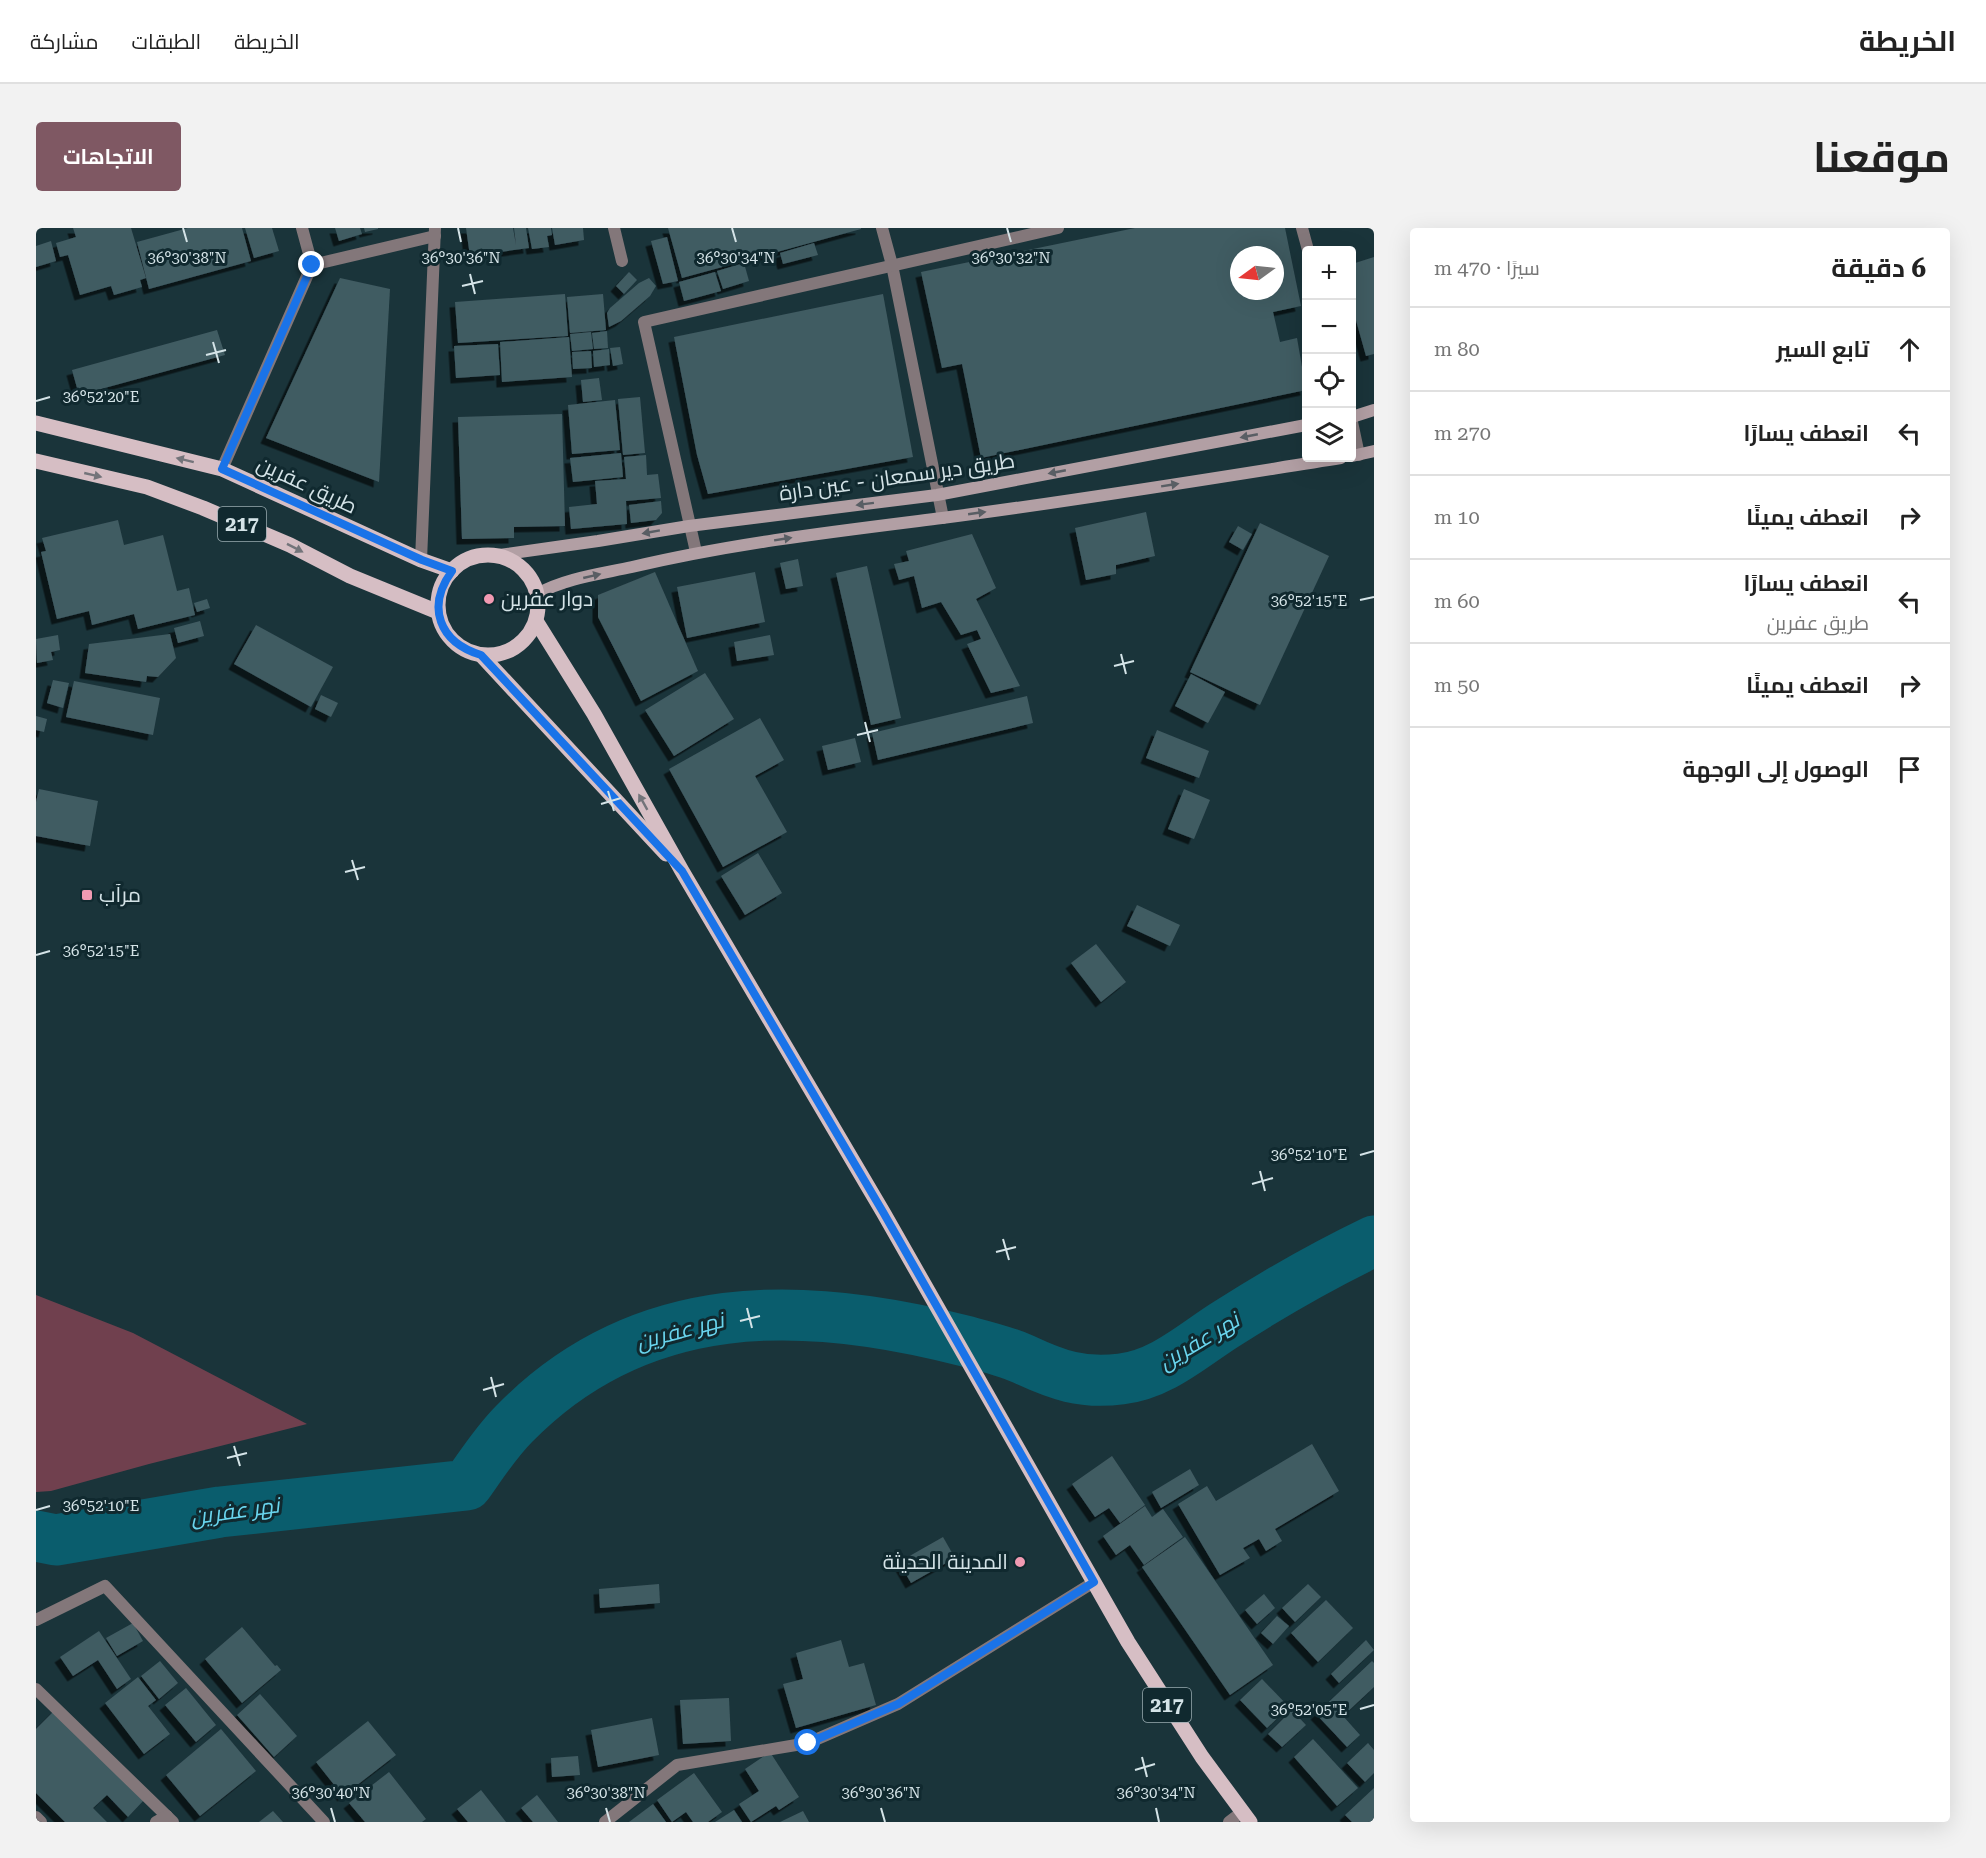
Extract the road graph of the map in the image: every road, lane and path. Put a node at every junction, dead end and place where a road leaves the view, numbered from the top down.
1 (302, 228) edge
2 (614, 228) edge
3 (882, 228) edge
4 (1058, 228) edge
5 (1302, 228) edge
6 (435, 232) edge
7 (1307, 246) edge
8 (622, 261) dead end
9 (312, 265) junction
10 (892, 265) junction
11 (1374, 410) edge
12 (1356, 416) edge
13 (36, 423) edge
14 (1302, 426) edge
15 (1374, 451) edge
16 (1356, 455) edge
17 (36, 461) edge
18 (1316, 462) edge
19 (222, 469) junction
20 (938, 495) junction
21 (943, 518) junction
22 (689, 526) junction
23 (696, 552) junction
24 (492, 556) junction
25 (422, 560) junction
26 (452, 571) junction
27 (537, 594) junction
28 (438, 612) junction
29 (536, 621) junction
30 (481, 655) junction
31 (682, 871) junction
32 (1094, 1582) junction
33 (36, 1620) edge
34 (36, 1689) edge
35 (36, 1817) edge
36 (1246, 1817) edge
37 (166, 1820) edge
38 (41, 1822) edge
39 (324, 1822) edge
40 (605, 1822) edge
41 (1229, 1822) edge

1 - 9 street
2 - 8 street
3 - 10 street
4 - 10 street
5 - 7 street
6 - 9 street
6 - 25 street
9 - 19 street
10 - 20 street
10 - 22 street
11 - 12 main road
19 -> 13 main road, طريق عفرين / 217
14 -> 20 main road, طريق دير سمعان - عين دارة
15 - 16 main road
17 -> 28 main road, 217
21 -> 18 main road
19 - 25 main road, طريق عفرين / 217
20 - 21 street
20 -> 22 main road, طريق دير سمعان - عين دارة
23 -> 21 main road
22 - 23 street
22 -> 24 main road, طريق دير سمعان - عين دارة
27 -> 23 main road
24 - 26 main road
24 - 27 main road
25 - 26 main road, طريق عفرين / 217
26 - 28 main road
27 - 29 main road
28 - 30 main road, 217
29 - 30 main road
31 -> 29 main road, 217
30 - 31 main road, 217
31 - 32 main road, 217
32 - 36 main road, 217
32 - 40 street
33 - 39 street
34 - 37 street
35 - 38 street
36 - 41 street

